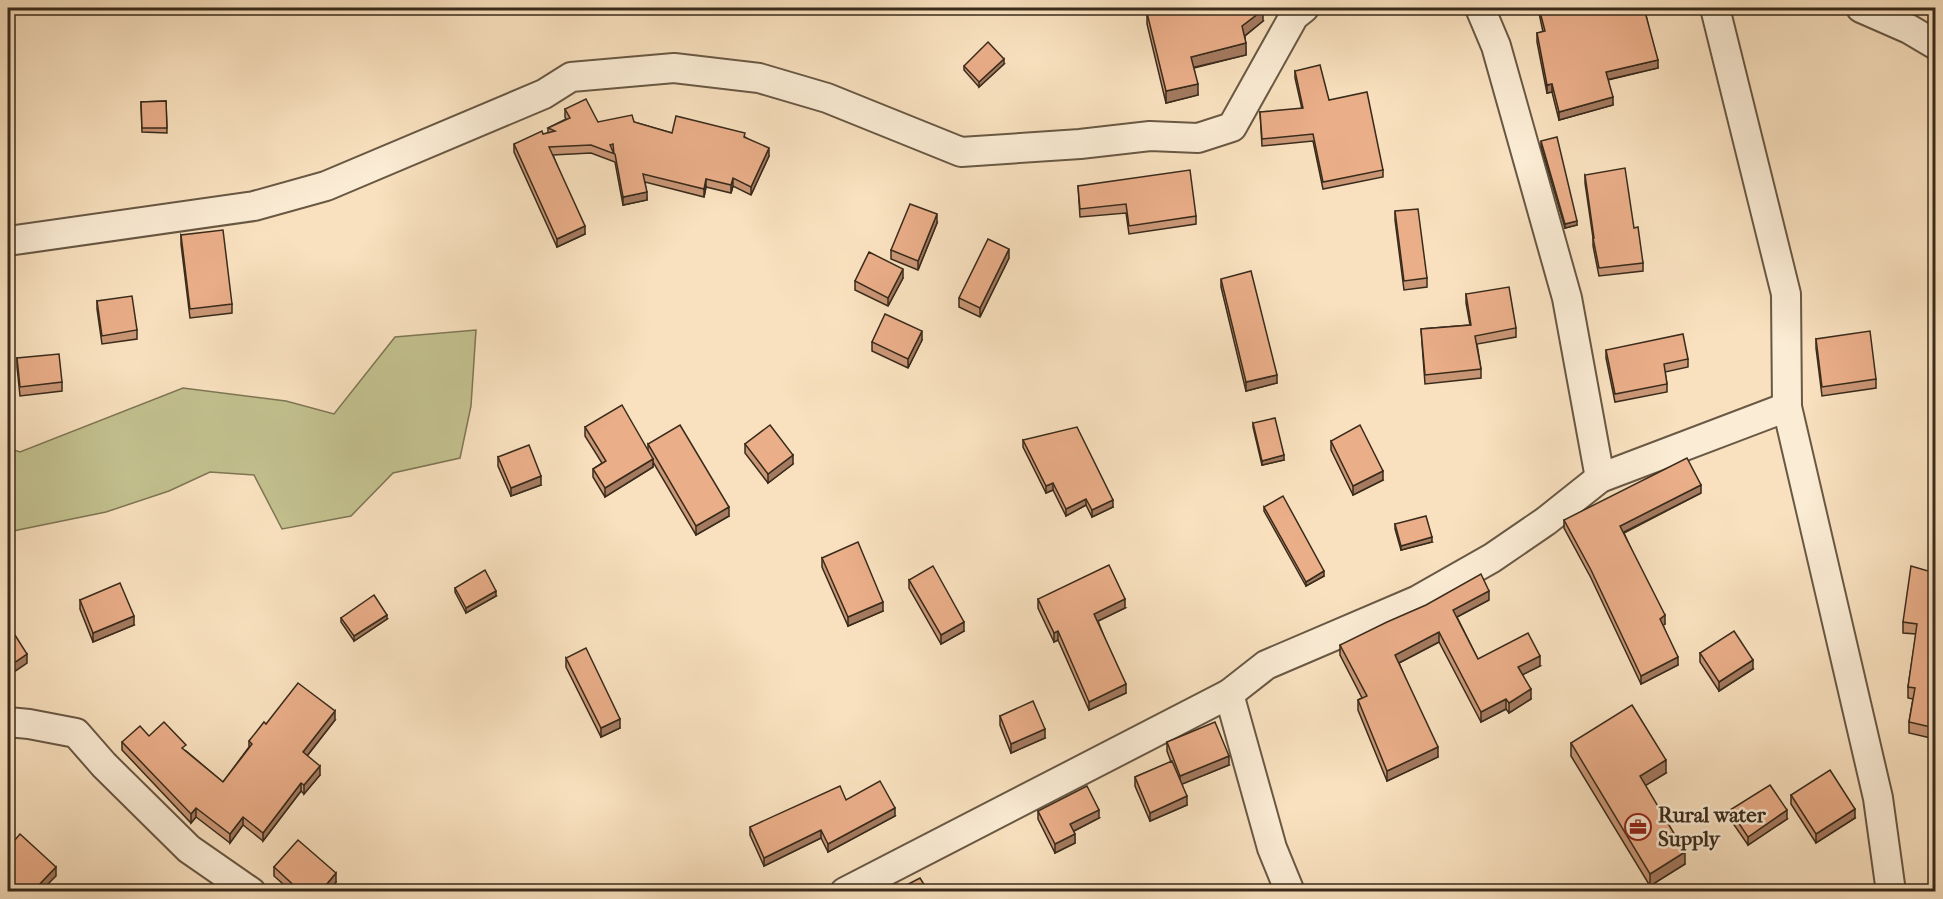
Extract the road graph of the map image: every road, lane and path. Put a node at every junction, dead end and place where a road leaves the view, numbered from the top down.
1 (1304, 8) edge
2 (1480, 8) edge
3 (1715, 8) edge
4 (1861, 8) edge
5 (1935, 45) edge
6 (8, 240) edge
7 (1787, 407) junction
8 (1600, 478) junction
9 (1229, 694) junction
10 (8, 722) edge
11 (251, 891) edge
12 (845, 891) edge
13 (1290, 891) edge
14 (1891, 891) edge

1 - 6 street
2 - 8 street
3 - 7 street
4 - 5 street
7 - 8 street
7 - 14 street
8 - 9 street
9 - 12 street
9 - 13 street
10 - 11 street

